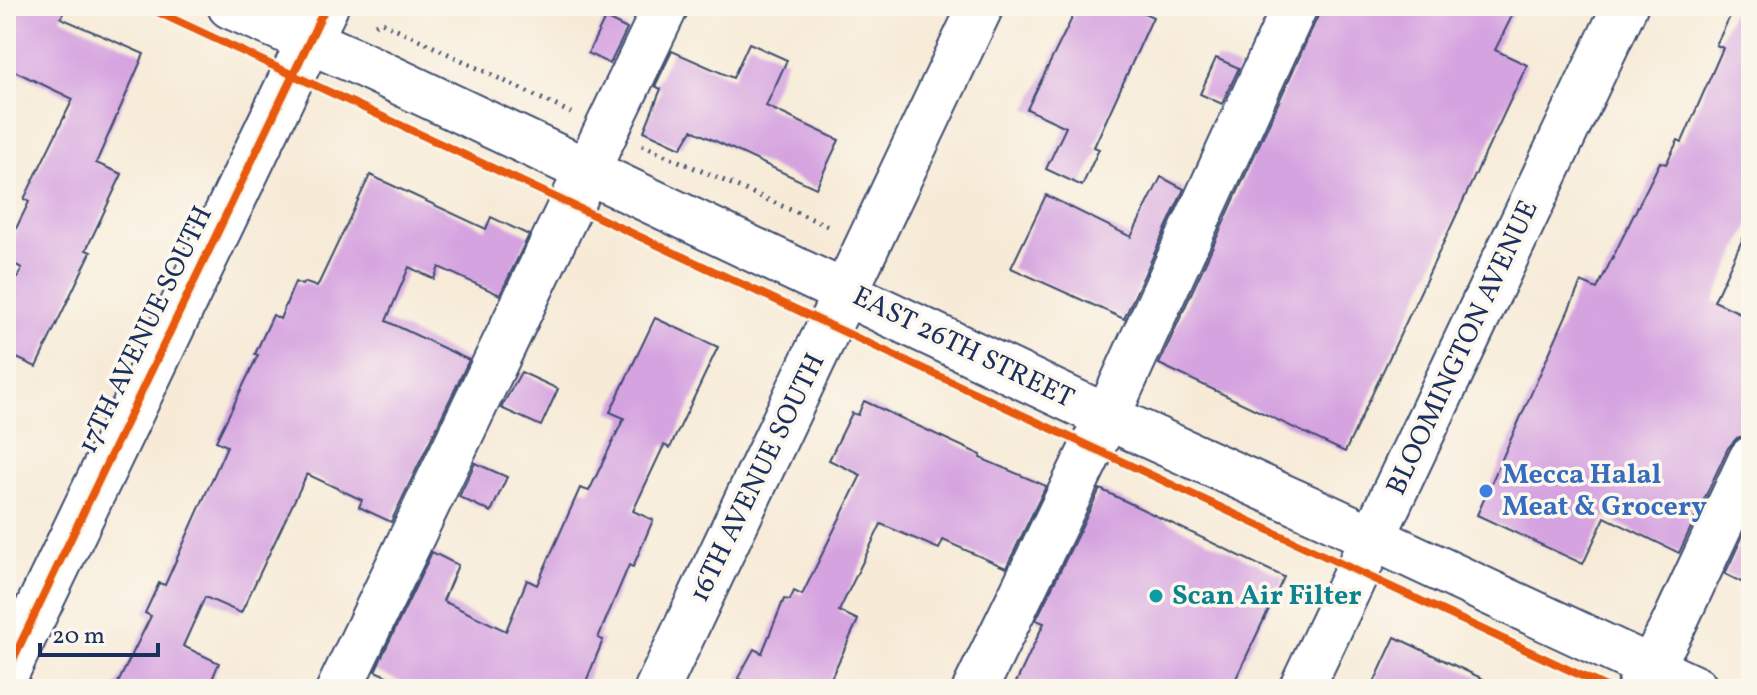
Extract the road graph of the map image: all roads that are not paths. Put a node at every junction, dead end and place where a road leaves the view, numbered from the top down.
1 (230, 6) edge
2 (666, 6) edge
3 (981, 6) edge
4 (1295, 6) edge
5 (1625, 6) edge
6 (318, 24) edge
7 (588, 171) junction
8 (846, 292) junction
9 (1107, 417) junction
10 (1751, 459) edge
11 (1372, 539) junction
12 (6, 674) edge
13 (1644, 678) edge
14 (339, 689) edge
15 (657, 689) edge
16 (975, 689) edge
17 (1301, 689) edge
18 (1696, 689) edge

1 - 6 street, EAST 26TH STREET
2 - 7 street
3 - 8 street, 16TH AVENUE SOUTH
4 - 9 street
5 - 11 street, BLOOMINGTON AVENUE
6 - 7 street, EAST 26TH STREET
6 - 12 street, 17TH AVENUE SOUTH
7 - 8 street, EAST 26TH STREET
7 - 14 street
8 - 9 street, EAST 26TH STREET
8 - 15 street, 16TH AVENUE SOUTH
9 - 11 street, EAST 26TH STREET
9 - 16 street
10 - 13 street
11 - 13 street, EAST 26TH STREET
11 - 17 street, BLOOMINGTON AVENUE
13 - 18 street, EAST 26TH STREET

